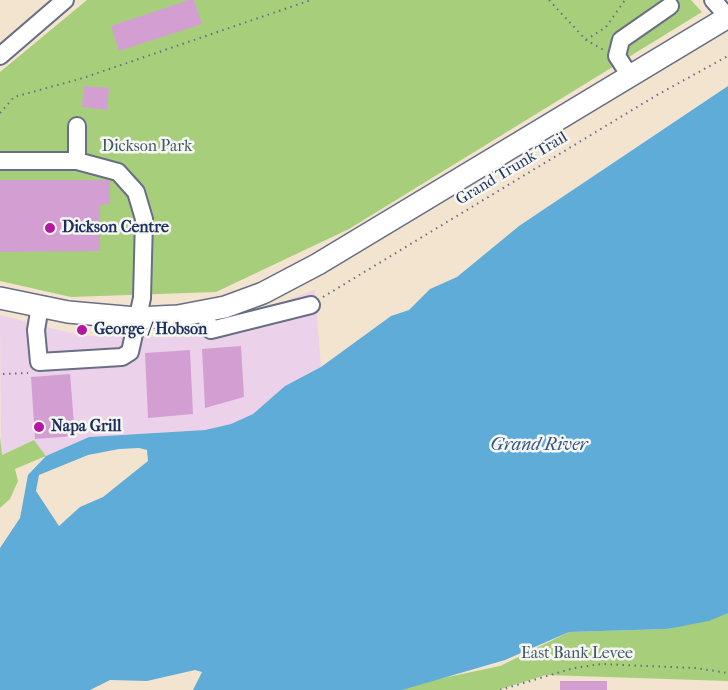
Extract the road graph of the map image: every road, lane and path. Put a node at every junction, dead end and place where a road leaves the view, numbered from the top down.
1 (65, 0) edge
2 (311, 0) edge
3 (549, 0) edge
4 (625, 0) edge
5 (713, 0) edge
6 (670, 6) dead end
7 (728, 17) edge
8 (586, 40) junction
9 (0, 56) edge
10 (617, 56) junction
11 (728, 56) edge
12 (630, 76) junction
13 (0, 113) edge
14 (77, 126) dead end
15 (0, 160) edge
16 (77, 161) junction
17 (263, 293) junction
18 (0, 298) edge
19 (311, 305) joint
20 (40, 306) junction
21 (203, 311) junction
22 (269, 316) junction
23 (136, 318) junction
24 (28, 373) dead end
25 (3, 374) dead end
26 (728, 672) edge
27 (500, 690) edge

1 - 9 street
2 - 13 path
3 - 8 path
4 - 8 path
5 - 7 street
6 - 10 street
7 - 12 main road
8 - 10 path
10 - 12 street
11 - 19 path, Grand Trunk Trail
12 - 17 main road
14 - 16 street
15 - 16 street
16 - 23 street
17 - 21 main road
17 - 22 street
18 - 20 main road
19 - 22 street
20 - 23 main road
20 - 23 street
21 - 22 street
21 - 23 main road
24 - 25 path
26 - 27 path

